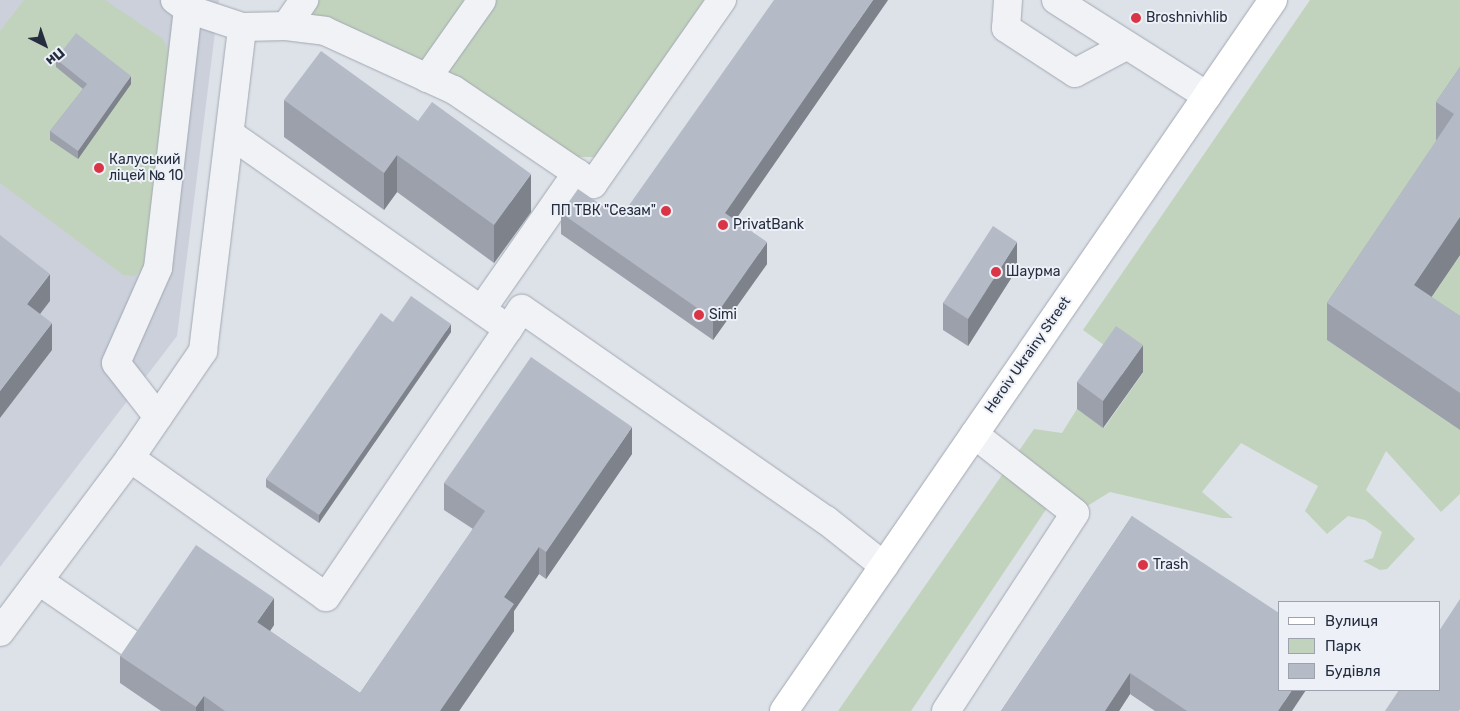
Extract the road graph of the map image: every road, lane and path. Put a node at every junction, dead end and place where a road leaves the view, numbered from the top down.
1 (304, 0) edge
2 (482, 0) edge
3 (722, 0) edge
4 (1008, 0) edge
5 (1056, 0) edge
6 (1272, 0) edge
7 (182, 5) edge
8 (286, 26) junction
9 (242, 27) junction
10 (1124, 46) junction
11 (427, 78) junction
12 (1207, 96) junction
13 (230, 134) junction
14 (577, 173) junction
15 (482, 309) junction
16 (509, 329) junction
17 (158, 417) junction
18 (974, 434) junction
19 (130, 458) junction
20 (884, 566) junction
21 (39, 580) junction
22 (0, 632) edge
23 (128, 642) edge
24 (784, 711) edge
25 (946, 711) edge

1 - 8 lane
2 - 11 lane
3 - 14 lane
4 - 10 lane
5 - 10 lane
6 - 12 main road, Heroiv Ukrainy Street
7 - 9 lane
7 - 17 lane
8 - 9 lane
8 - 11 lane
9 - 13 lane
10 - 12 lane
11 - 14 lane
12 - 18 main road, Heroiv Ukrainy Street
13 - 15 lane
13 - 17 lane
14 - 15 lane
15 - 16 lane
16 - 19 lane
16 - 20 lane
17 - 19 lane
18 - 20 main road, Heroiv Ukrainy Street
18 - 25 lane
19 - 21 lane
20 - 24 main road, Heroiv Ukrainy Street
21 - 22 lane
21 - 23 lane

